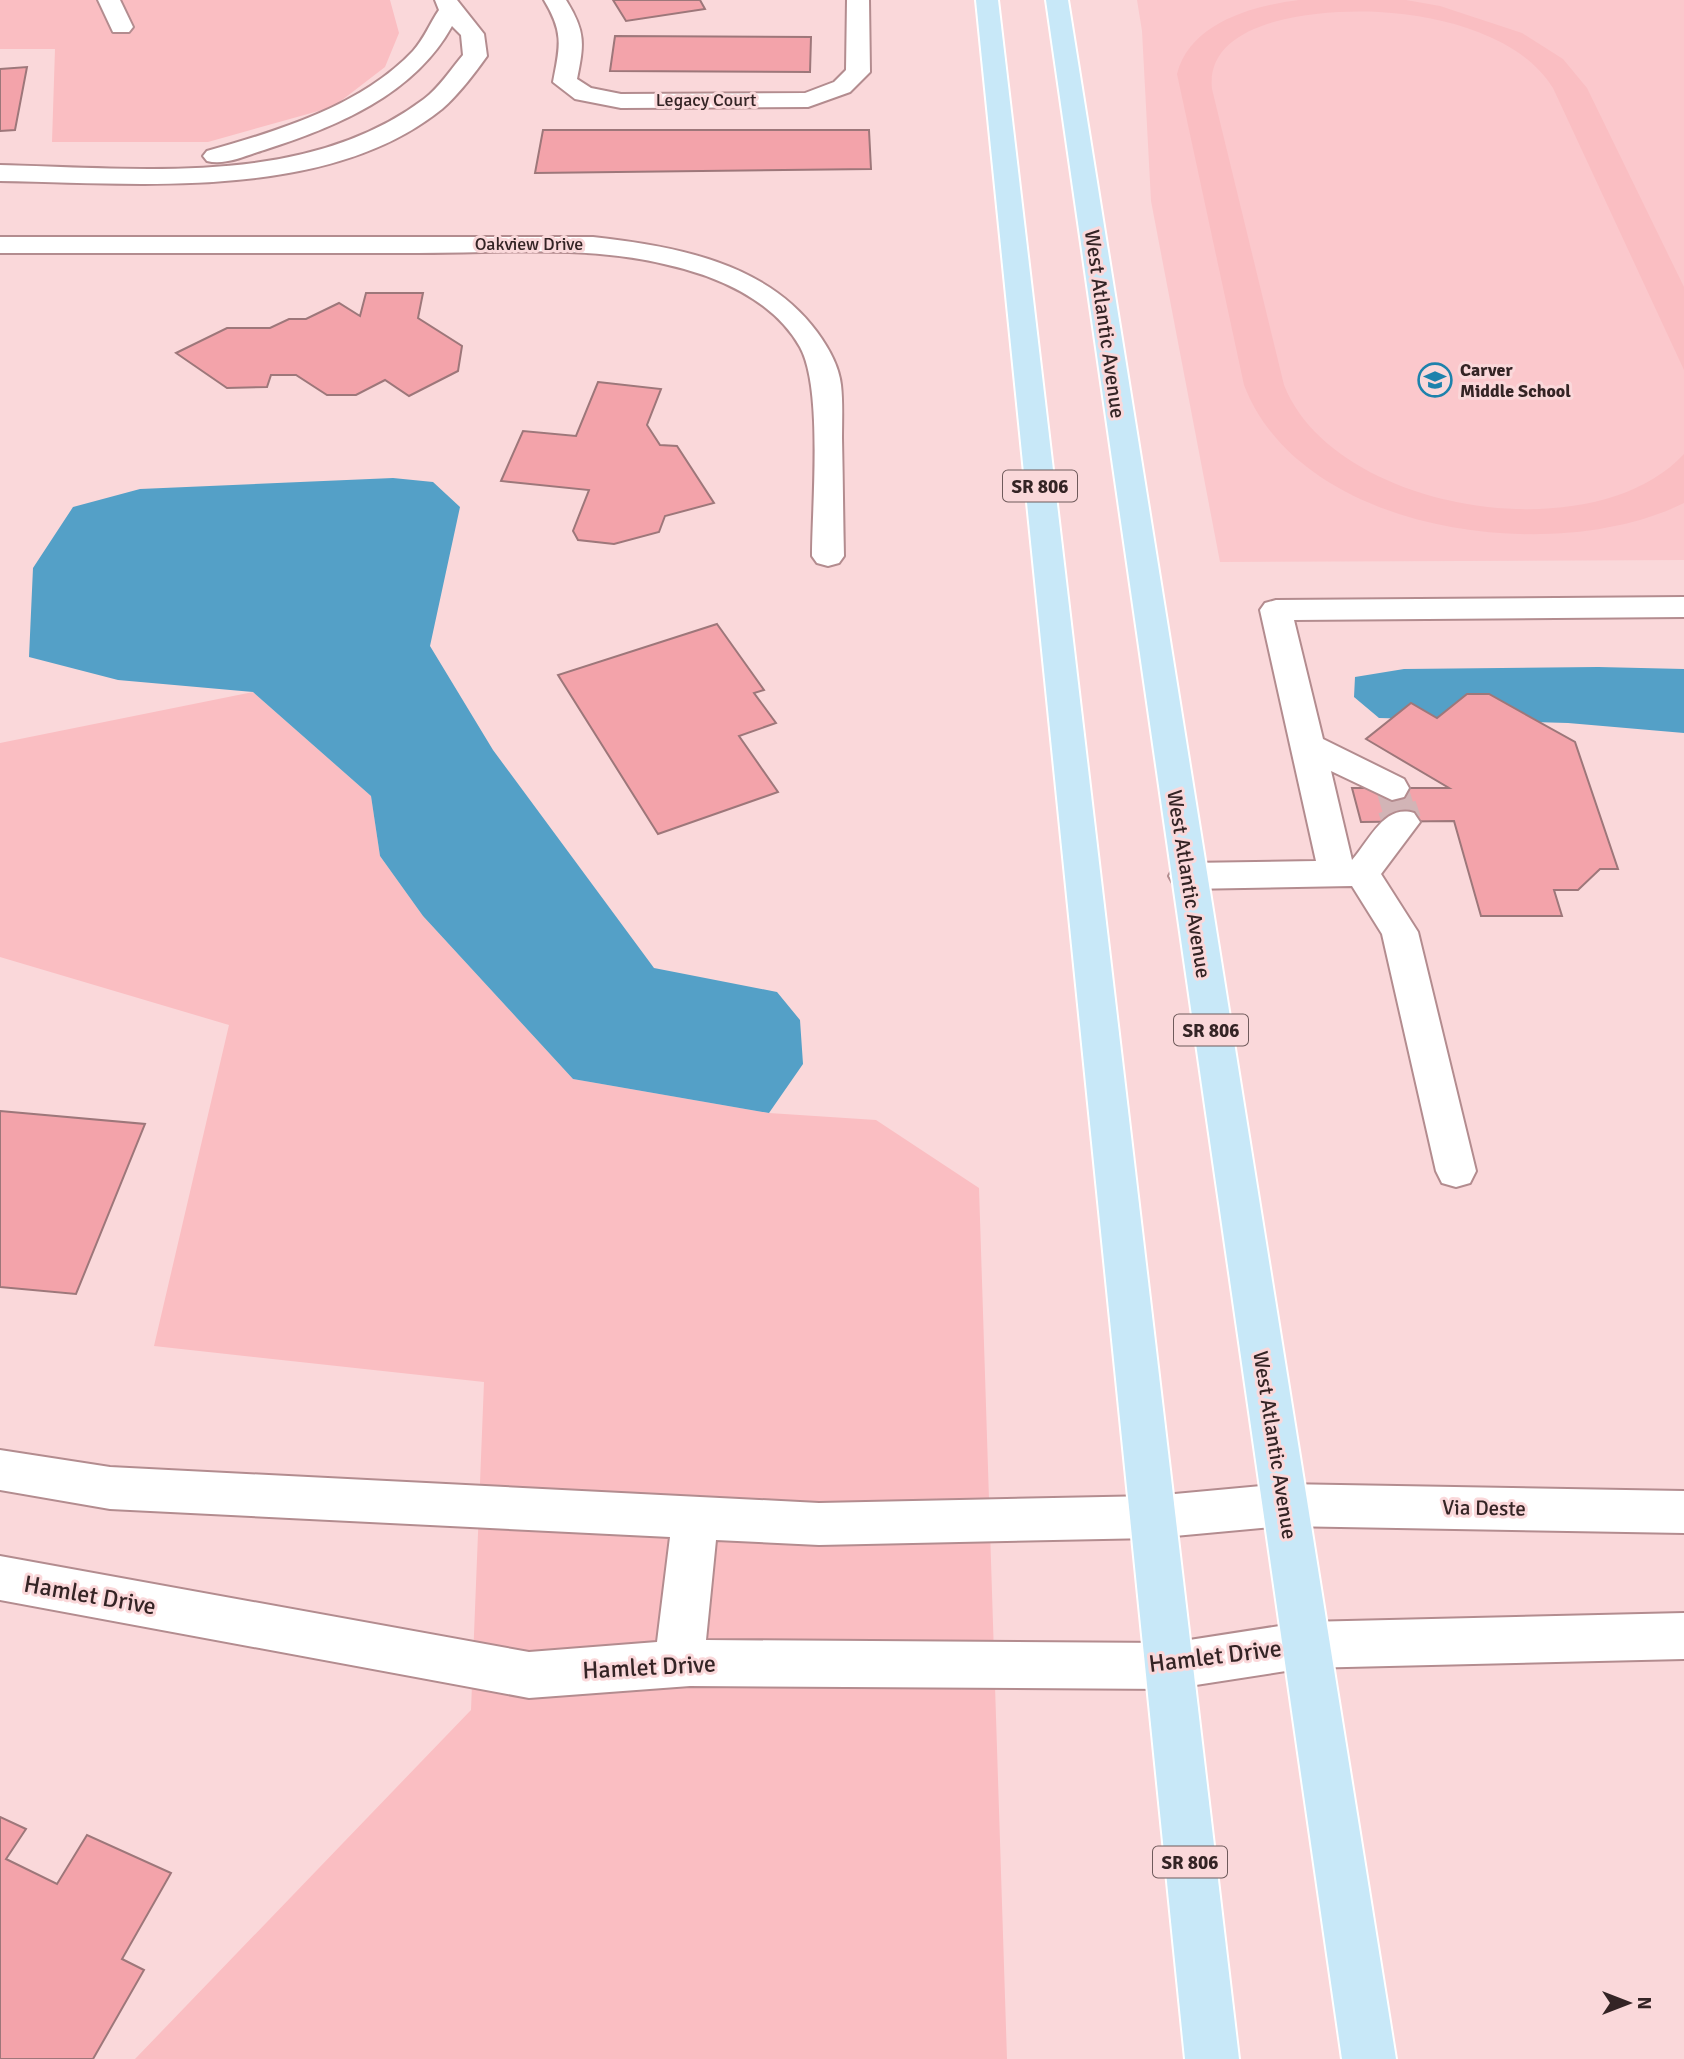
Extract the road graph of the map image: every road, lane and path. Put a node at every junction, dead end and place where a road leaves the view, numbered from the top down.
1 (109, 0) edge
2 (555, 0) edge
3 (858, 0) edge
4 (987, 0) edge
5 (1057, 0) edge
6 (448, 5) edge
7 (121, 27) dead end
8 (0, 173) edge
9 (150, 174) junction
10 (0, 245) edge
11 (828, 556) dead end
12 (1684, 607) edge
13 (1307, 745) junction
14 (1349, 874) junction
15 (1187, 876) junction
16 (1456, 1171) dead end
17 (0, 1470) edge
18 (1283, 1505) junction
19 (1684, 1512) edge
20 (695, 1517) junction
21 (1153, 1517) junction
22 (0, 1578) edge
23 (1684, 1636) edge
24 (1305, 1645) junction
25 (679, 1664) junction
26 (1170, 1666) junction
27 (1212, 2059) edge
28 (1369, 2059) edge

1 - 7 street
2 - 3 street, Legacy Court
4 - 21 main road, SR 806
5 - 15 main road, West Atlantic Avenue / SR 806
6 - 9 street
6 - 9 street
8 - 9 street
10 - 11 street, Oakview Drive
12 - 13 street
13 - 14 street
13 - 14 street
14 - 15 street
14 - 16 street
15 - 18 main road, West Atlantic Avenue / SR 806
17 - 20 street
18 - 19 street, Via Deste
18 - 21 street
18 - 24 main road, West Atlantic Avenue / SR 806
20 - 21 street
20 - 25 street
21 - 26 main road, SR 806
22 - 25 street, Hamlet Drive
23 - 24 street
24 - 26 street, Hamlet Drive
24 - 28 main road, West Atlantic Avenue / SR 806
25 - 26 street, Hamlet Drive
26 - 27 main road, SR 806

